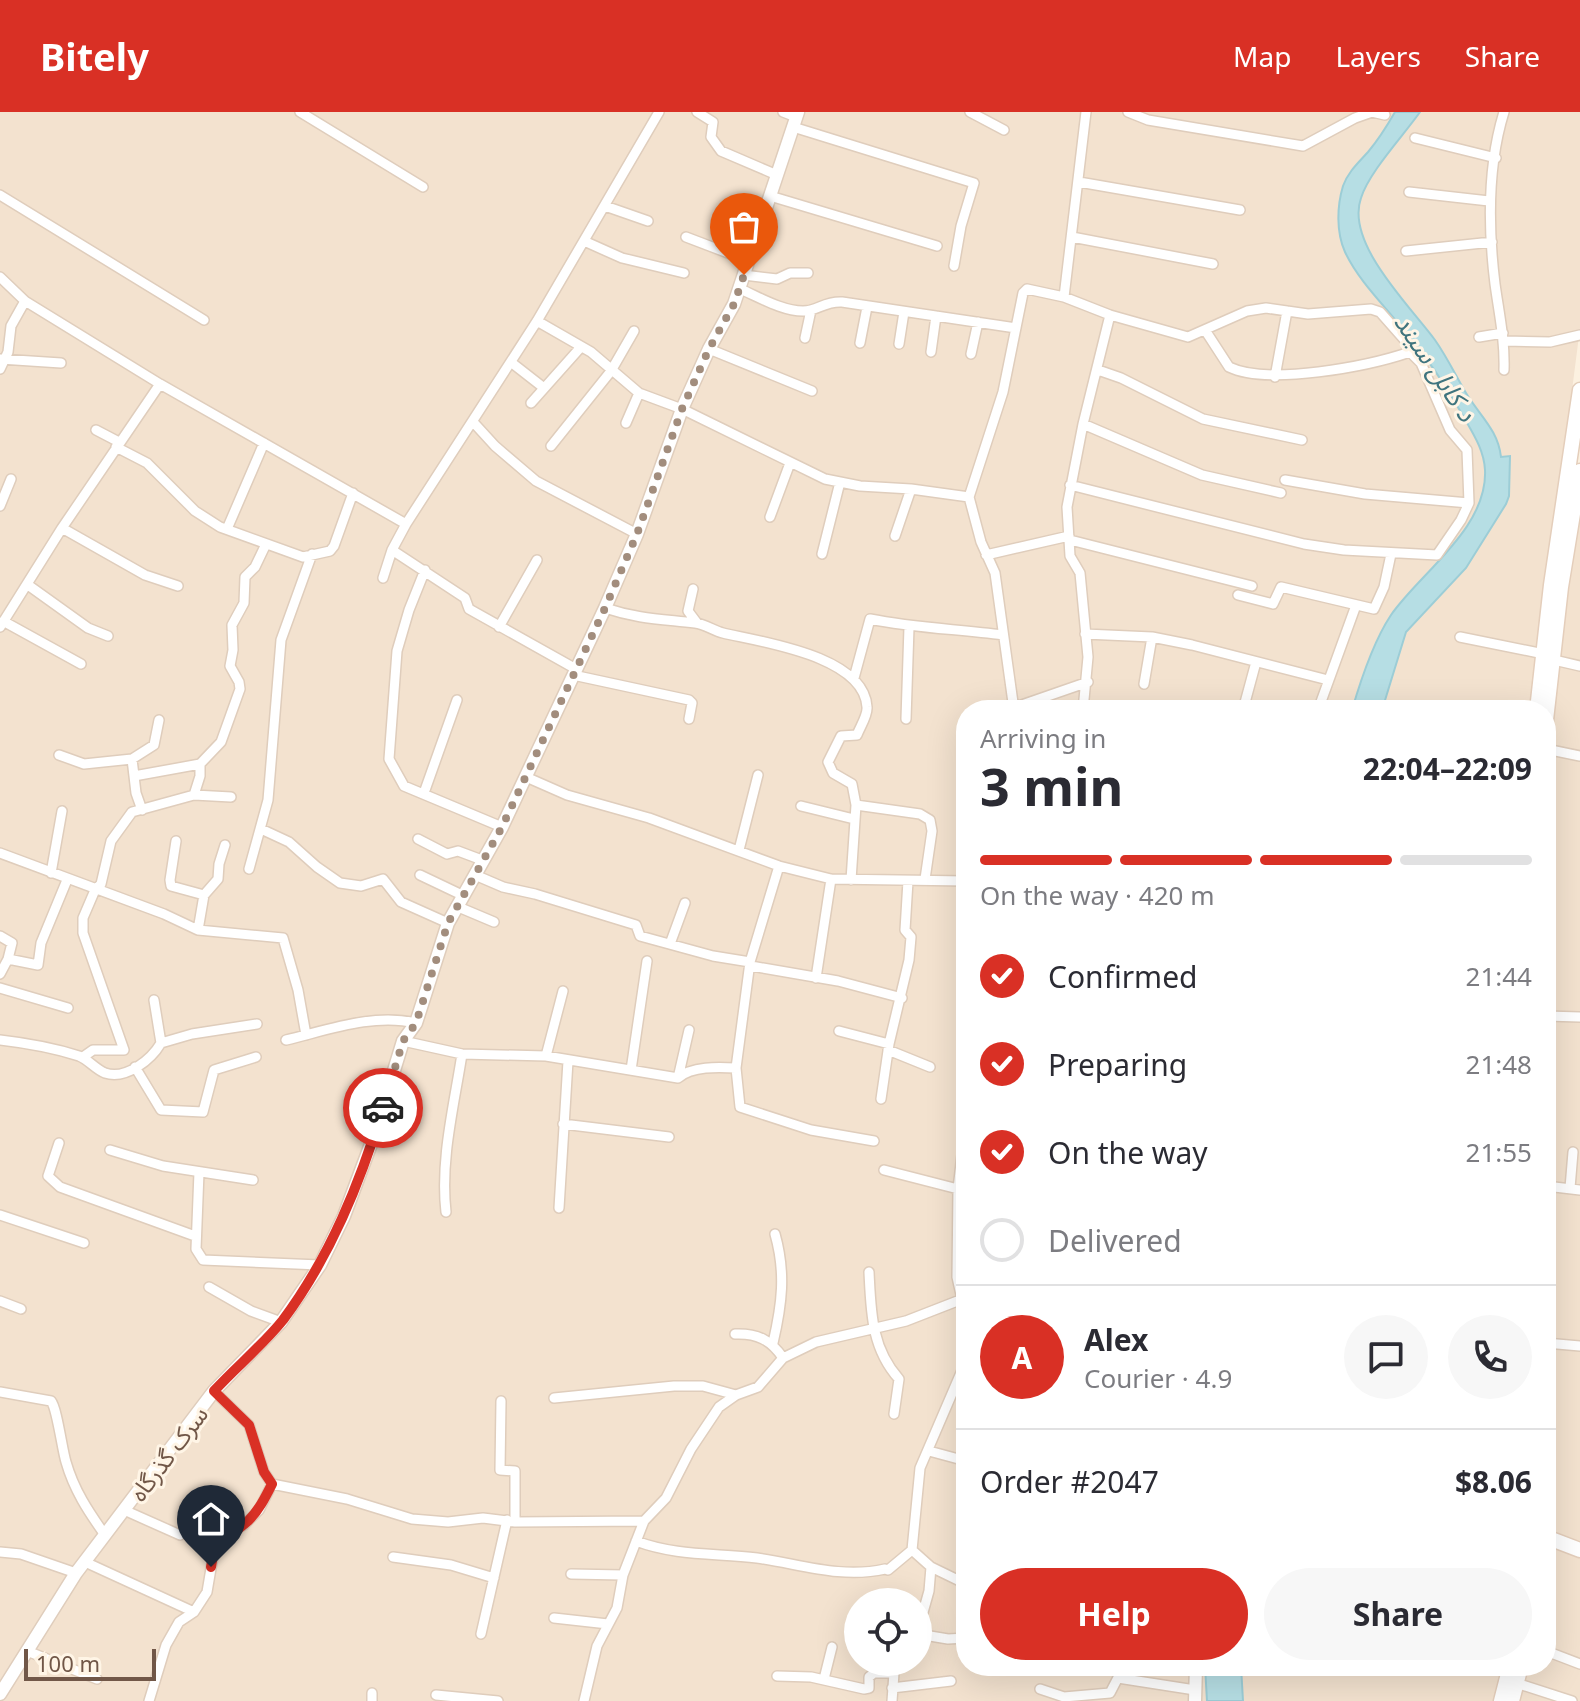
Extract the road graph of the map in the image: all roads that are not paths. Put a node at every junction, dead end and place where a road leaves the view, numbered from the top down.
1 (300, 112) edge
2 (659, 112) edge
3 (697, 112) edge
4 (970, 112) edge
5 (1086, 112) edge
6 (1128, 112) edge
7 (1504, 112) edge
8 (1385, 115) dead end
9 (792, 117) edge
10 (1004, 130) dead end
11 (1415, 138) dead end
12 (1496, 158) junction
13 (777, 175) junction
14 (1079, 182) junction
15 (423, 187) dead end
16 (1409, 192) dead end
17 (0, 195) edge
18 (770, 196) junction
19 (1489, 201) junction
20 (605, 206) junction
21 (1240, 210) dead end
22 (648, 221) dead end
23 (686, 237) dead end
24 (1072, 237) junction
25 (584, 241) junction
26 (1492, 242) junction
27 (937, 246) dead end
28 (1406, 251) dead end
29 (749, 261) junction
30 (1213, 264) dead end
31 (954, 266) dead end
32 (684, 273) dead end
33 (808, 273) dead end
34 (744, 275) junction
35 (0, 277) edge
36 (740, 289) junction
37 (1064, 297) junction
38 (25, 301) junction
39 (867, 307) junction
40 (811, 310) junction
41 (1287, 311) junction
42 (904, 312) junction
43 (1110, 315) junction
44 (936, 316) junction
45 (204, 320) dead end
46 (537, 321) junction
47 (978, 322) junction
48 (1016, 328) junction
49 (1205, 330) junction
50 (634, 331) dead end
51 (1580, 335) edge
52 (1479, 337) dead end
53 (1504, 337) junction
54 (805, 338) dead end
55 (860, 343) dead end
56 (899, 344) dead end
57 (580, 348) junction
58 (709, 349) junction
59 (931, 352) dead end
60 (1410, 352) junction
61 (971, 354) dead end
62 (1, 362) edge
63 (61, 363) dead end
64 (512, 363) junction
65 (1098, 370) junction
66 (1504, 370) dead end
67 (611, 371) junction
68 (1275, 377) junction
69 (160, 384) junction
70 (544, 388) junction
71 (1580, 390) edge
72 (812, 391) dead end
73 (639, 393) junction
74 (531, 403) dead end
75 (682, 409) junction
76 (474, 423) junction
77 (626, 423) dead end
78 (1083, 424) junction
79 (96, 430) dead end
80 (1302, 440) dead end
81 (264, 443) junction
82 (118, 444) junction
83 (551, 446) dead end
84 (790, 463) junction
85 (1580, 471) edge
86 (11, 479) dead end
87 (1285, 480) dead end
88 (840, 482) junction
89 (1070, 485) junction
90 (911, 489) junction
91 (353, 493) junction
92 (1281, 493) dead end
93 (969, 497) junction
94 (1469, 503) junction
95 (0, 506) edge
96 (770, 517) dead end
97 (406, 524) junction
98 (62, 528) junction
99 (227, 529) junction
100 (637, 534) junction
101 (1574, 534) edge
102 (895, 536) dead end
103 (1070, 538) junction
104 (266, 544) junction
105 (392, 550) junction
106 (312, 554) junction
107 (822, 554) dead end
108 (1391, 554) junction
109 (986, 555) junction
110 (537, 560) dead end
111 (425, 570) junction
112 (383, 578) dead end
113 (28, 585) junction
114 (178, 586) dead end
115 (1252, 586) dead end
116 (693, 589) dead end
117 (1238, 595) dead end
118 (605, 608) junction
119 (1355, 608) dead end
120 (697, 623) junction
121 (2, 624) edge
122 (499, 627) junction
123 (909, 627) junction
124 (1085, 634) junction
125 (1003, 635) junction
126 (108, 636) dead end
127 (1152, 637) junction
128 (1460, 637) dead end
129 (1549, 657) junction
130 (1256, 662) junction
131 (81, 664) dead end
132 (1580, 666) edge
133 (575, 672) junction
134 (854, 678) junction
135 (1328, 680) junction
136 (1088, 682) junction
137 (1144, 684) dead end
138 (457, 700) dead end
139 (1012, 700) edge
140 (1038, 700) edge
141 (1085, 700) edge
142 (1246, 700) edge
143 (1321, 700) edge
144 (1539, 700) edge
145 (1547, 700) edge
146 (689, 719) dead end
147 (906, 719) dead end
148 (159, 720) dead end
149 (1556, 751) edge
150 (59, 755) dead end
151 (1580, 756) edge
152 (132, 759) junction
153 (200, 764) junction
154 (758, 775) dead end
155 (134, 776) junction
156 (526, 777) junction
157 (424, 793) junction
158 (194, 795) junction
159 (231, 797) dead end
160 (856, 805) junction
161 (801, 806) dead end
162 (142, 810) junction
163 (62, 811) dead end
164 (854, 819) junction
165 (502, 827) junction
166 (261, 829) junction
167 (418, 839) dead end
168 (176, 841) dead end
169 (225, 845) dead end
170 (739, 850) junction
171 (0, 853) edge
172 (482, 860) junction
173 (779, 866) junction
174 (249, 869) dead end
175 (51, 873) junction
176 (420, 875) dead end
177 (475, 875) junction
178 (831, 879) junction
179 (925, 879) junction
180 (67, 880) junction
181 (851, 880) junction
182 (908, 881) junction
183 (956, 881) edge
184 (95, 890) junction
185 (204, 895) junction
186 (459, 901) junction
187 (685, 903) dead end
188 (494, 922) dead end
189 (448, 923) junction
190 (198, 930) junction
191 (0, 936) edge
192 (670, 944) junction
193 (8, 959) junction
194 (647, 961) dead end
195 (751, 964) junction
196 (0, 974) edge
197 (816, 978) junction
198 (0, 988) edge
199 (563, 991) dead end
200 (902, 998) junction
201 (154, 1000) dead end
202 (68, 1008) dead end
203 (1556, 1016) edge
204 (1580, 1017) edge
205 (416, 1023) junction
206 (257, 1024) dead end
207 (689, 1030) dead end
208 (839, 1031) dead end
209 (306, 1035) junction
210 (0, 1040) edge
211 (286, 1040) dead end
212 (403, 1041) junction
213 (161, 1043) junction
214 (888, 1047) junction
215 (462, 1054) junction
216 (546, 1056) junction
217 (83, 1057) junction
218 (256, 1057) dead end
219 (568, 1061) junction
220 (135, 1067) junction
221 (930, 1067) dead end
222 (736, 1068) junction
223 (631, 1070) junction
224 (678, 1078) junction
225 (881, 1099) dead end
226 (563, 1124) junction
227 (669, 1137) dead end
228 (874, 1141) dead end
229 (59, 1143) dead end
230 (110, 1150) dead end
231 (1573, 1152) dead end
232 (884, 1170) dead end
233 (199, 1172) junction
234 (253, 1180) dead end
235 (956, 1188) edge
236 (1575, 1189) edge
237 (559, 1208) dead end
238 (446, 1212) dead end
239 (0, 1215) edge
240 (775, 1234) dead end
241 (195, 1236) junction
242 (84, 1243) dead end
243 (320, 1265) junction
244 (869, 1272) dead end
245 (209, 1287) dead end
246 (0, 1301) edge
247 (956, 1302) edge
248 (21, 1309) dead end
249 (281, 1322) junction
250 (873, 1328) junction
251 (735, 1334) dead end
252 (773, 1343) junction
253 (1556, 1344) edge
254 (1580, 1346) edge
255 (783, 1358) junction
256 (956, 1385) edge
257 (214, 1391) junction
258 (0, 1392) edge
259 (736, 1395) junction
260 (554, 1398) dead end
261 (501, 1401) dead end
262 (894, 1414) dead end
263 (929, 1451) junction
264 (956, 1458) edge
265 (272, 1484) junction
266 (124, 1510) junction
267 (511, 1521) junction
268 (644, 1521) junction
269 (105, 1535) junction
270 (180, 1535) dead end
271 (636, 1541) junction
272 (1556, 1541) edge
273 (912, 1550) junction
274 (1580, 1550) edge
275 (0, 1552) edge
276 (393, 1557) dead end
277 (931, 1567) junction
278 (80, 1568) junction
279 (571, 1574) dead end
280 (623, 1575) junction
281 (494, 1578) junction
282 (956, 1579) edge
283 (929, 1588) edge
284 (194, 1612) junction
285 (554, 1618) dead end
286 (608, 1624) junction
287 (481, 1634) dead end
288 (932, 1635) edge
289 (956, 1639) edge
290 (832, 1647) dead end
291 (27, 1651) junction
292 (1556, 1655) edge
293 (1580, 1664) edge
294 (777, 1676) dead end
295 (870, 1676) edge
296 (894, 1676) edge
297 (1507, 1676) edge
298 (1518, 1676) edge
299 (1118, 1678) joint
300 (97, 1679) dead end
301 (824, 1679) junction
302 (951, 1681) dead end
303 (1516, 1683) junction
304 (892, 1688) junction
305 (1040, 1689) dead end
306 (0, 1694) edge
307 (436, 1695) dead end
308 (1195, 1695) edge
309 (1109, 1697) edge
310 (149, 1701) edge
311 (498, 1701) edge
312 (586, 1701) edge
313 (892, 1701) edge
314 (1501, 1701) edge
315 (1512, 1701) edge
316 (1572, 1701) edge

1 - 15 street
2 - 20 street
3 - 13 street
4 - 10 street
5 - 14 street
6 - 8 street
7 - 12 street
9 - 13 street, سرک گذرگاه
9 - 31 street
11 - 12 street
12 - 19 street
13 - 18 street, سرک گذرگاه
14 - 21 street
14 - 24 street
16 - 19 street
17 - 45 street
18 - 27 street
18 - 29 street, سرک گذرگاه
19 - 26 street
20 - 22 street
20 - 25 street
23 - 29 street
24 - 30 street
24 - 37 street
25 - 32 street
25 - 46 street
26 - 28 street
26 - 53 street
29 - 34 street, سرک گذرگاه
33 - 34 street
34 - 36 street, سرک گذرگاه
35 - 38 street
36 - 40 street
36 - 58 street, سرک گذرگاه
37 - 43 street
37 - 48 street
38 - 62 street
38 - 69 street
39 - 40 street
39 - 42 street
39 - 55 street
40 - 54 street
41 - 49 street
41 - 60 street
41 - 68 street
42 - 44 street
42 - 56 street
43 - 49 street
43 - 65 street
44 - 47 street
44 - 59 street
46 - 57 street
46 - 64 street
47 - 48 street
47 - 61 street
48 - 93 street
49 - 68 street
50 - 67 street
51 - 53 street
52 - 53 street
53 - 66 street
57 - 67 street
57 - 70 street
58 - 72 street
58 - 75 street, سرک گذرگاه
60 - 68 street
60 - 94 street
62 - 63 street
64 - 70 street
64 - 76 street
65 - 78 street
65 - 80 street
67 - 73 street
67 - 83 street
69 - 81 street
69 - 82 street
70 - 74 street
71 - 129 main road
73 - 75 street
73 - 77 street
75 - 84 street
75 - 100 street, سرک گذرگاه
76 - 97 street
76 - 100 street
78 - 89 street
78 - 92 street
79 - 82 street
81 - 91 street
81 - 99 street
82 - 98 street
82 - 99 street
84 - 88 street
84 - 96 street
85 - 101 main road
86 - 95 street
87 - 94 street
88 - 90 street
88 - 107 street
89 - 103 street
89 - 108 street
90 - 93 street
90 - 102 street
91 - 97 street
91 - 106 street
93 - 109 street
94 - 108 street
97 - 105 street
98 - 113 street
98 - 114 street
99 - 104 street
100 - 118 street, سرک گذرگاه
101 - 129 main road
103 - 109 street
103 - 115 street
103 - 124 street
104 - 106 street
104 - 153 street
105 - 111 street
105 - 112 street
106 - 166 street
108 - 117 street
109 - 125 street
110 - 122 street
111 - 122 street
111 - 157 street
113 - 121 street
113 - 126 street
116 - 120 street
118 - 120 street
118 - 133 street, سرک گذرگاه
119 - 135 street
120 - 134 street
121 - 131 street
122 - 133 street
123 - 125 street
123 - 134 street
123 - 147 street
124 - 127 street
124 - 136 street
125 - 139 street
127 - 130 street
127 - 137 street
128 - 129 street
129 - 132 street
129 - 144 main road
129 - 145 main road
130 - 135 street
130 - 142 street
133 - 146 street
133 - 156 street, سرک گذرگاه
134 - 160 street
135 - 143 street
136 - 140 street
136 - 141 street
138 - 157 street
148 - 152 street
149 - 151 street
150 - 152 street
152 - 155 street
153 - 155 street
153 - 158 street
154 - 170 street
155 - 162 street
156 - 165 street, سرک گذرگاه
156 - 170 street
157 - 165 street
158 - 159 street
158 - 162 street
160 - 164 street
160 - 179 street
161 - 164 street
162 - 184 street
163 - 175 street
164 - 181 street
165 - 172 street, سرک گذرگاه
166 - 174 street
166 - 189 street
167 - 172 street
168 - 185 street
169 - 185 street
170 - 173 street
171 - 175 street
172 - 177 street, سرک گذرگاه
173 - 178 street
173 - 195 street
175 - 180 street
176 - 186 street
177 - 186 street, سرک گذرگاه
177 - 192 street
178 - 181 street
178 - 197 street
179 - 182 street
179 - 183 street
180 - 184 street
180 - 193 street
181 - 182 street
182 - 200 street
184 - 190 street
184 - 217 street
185 - 190 street
186 - 188 street
186 - 189 street, سرک گذرگاه
187 - 192 street
189 - 205 street, سرک گذرگاه
190 - 209 street
191 - 193 street
192 - 195 street
193 - 196 street
194 - 223 street
195 - 197 street
195 - 222 street
197 - 200 street
198 - 202 street
199 - 216 street
200 - 214 street
201 - 213 street
203 - 204 street
205 - 209 street
205 - 212 street, سرک گذرگاه
206 - 213 street
207 - 224 street
208 - 214 street
209 - 211 street
210 - 217 street
212 - 215 street
212 - 243 street, سرک گذرگاه
213 - 220 street
214 - 221 street
214 - 225 street
215 - 216 street
215 - 238 street
216 - 219 street
217 - 220 street
218 - 220 street
219 - 223 street
219 - 226 street
222 - 224 street
222 - 228 street
223 - 224 street
226 - 227 street
226 - 237 street
229 - 241 street
230 - 233 street
231 - 236 street
232 - 235 street
233 - 234 street
233 - 241 street
239 - 242 street
240 - 252 street
241 - 243 street
243 - 249 street, سرک گذرگاه
244 - 250 street
245 - 249 street
246 - 248 street
247 - 250 street
249 - 257 street, سرک گذرگاه
250 - 255 street
250 - 262 street
251 - 252 street
252 - 255 street
253 - 254 street
255 - 259 street
256 - 263 street
257 - 265 street
257 - 266 street, سرک گذرگاه
258 - 269 street
259 - 260 street
259 - 268 street
261 - 267 street
263 - 264 street
263 - 273 street
265 - 267 street
265 - 284 street
266 - 269 street, سرک گذرگاه
266 - 270 street
267 - 268 street
267 - 281 street
268 - 271 street
269 - 278 street, سرک گذرگاه
271 - 273 street
271 - 280 street
272 - 274 main road
273 - 277 street
275 - 278 street
276 - 281 street
277 - 282 street
277 - 283 street
278 - 284 street
278 - 291 street, سرک گذرگاه
279 - 280 street
280 - 286 street
281 - 287 street
284 - 310 street
285 - 286 street
286 - 312 street
288 - 289 street
290 - 301 street
291 - 300 street
291 - 306 street, سرک گذرگاه
292 - 293 street
294 - 301 street
295 - 301 street
296 - 304 street
297 - 314 main road
298 - 303 main road
299 - 308 street
299 - 309 street
302 - 304 street
303 - 315 main road
303 - 316 street
304 - 313 street
305 - 309 street
307 - 311 street

